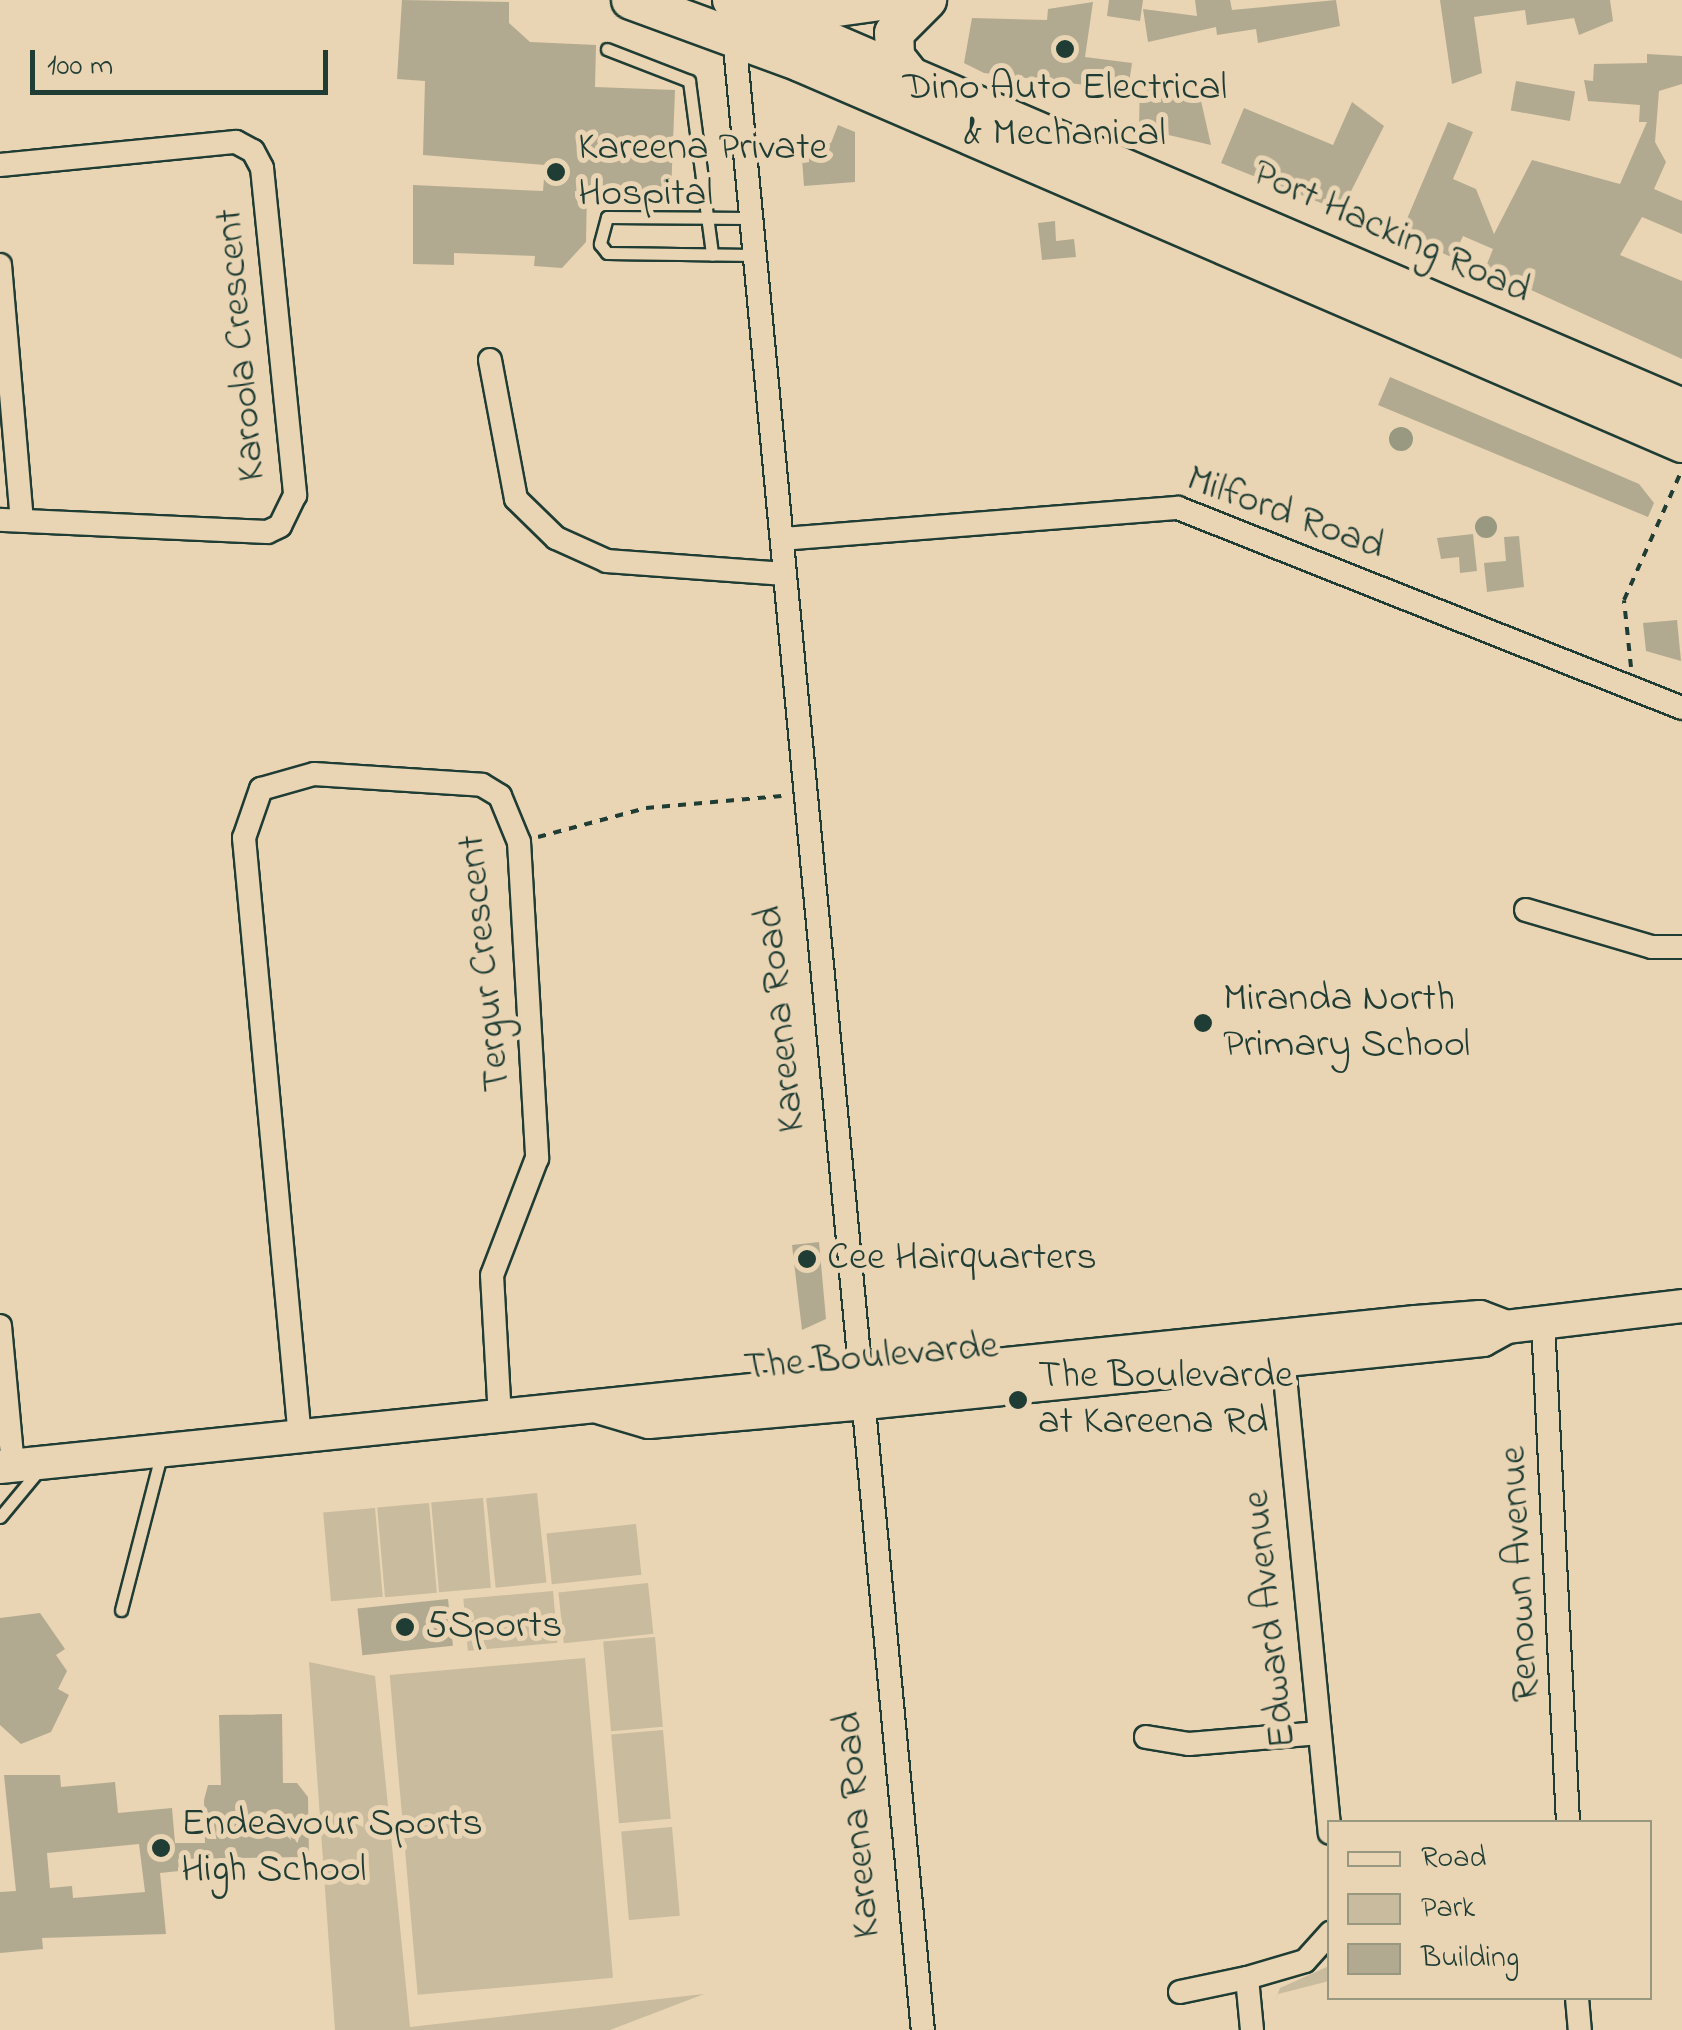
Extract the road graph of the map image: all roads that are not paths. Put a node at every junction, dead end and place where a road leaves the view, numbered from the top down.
1 (631, 0) edge
2 (888, 0) edge
3 (927, 0) edge
4 (733, 13) edge
5 (770, 16) junction
6 (607, 49) dead end
7 (910, 76) junction
8 (0, 166) edge
9 (708, 218) junction
10 (749, 218) junction
11 (712, 254) junction
12 (753, 255) junction
13 (0, 265) edge
14 (490, 360) dead end
15 (1682, 408) edge
16 (1681, 458) edge
17 (11, 520) edge
18 (782, 539) junction
19 (785, 574) junction
20 (1682, 708) edge
21 (1526, 910) dead end
22 (1682, 947) edge
23 (1682, 1306) edge
24 (1543, 1322) junction
25 (0, 1326) edge
26 (1282, 1348) junction
27 (864, 1390) junction
28 (500, 1418) junction
29 (300, 1438) junction
30 (162, 1451) junction
31 (19, 1465) edge
32 (0, 1517) edge
33 (121, 1610) dead end
34 (1320, 1733) junction
35 (1146, 1737) dead end
36 (1329, 1820) edge
37 (1568, 1820) edge
38 (1327, 1936) edge
39 (1248, 1978) junction
40 (1180, 1992) dead end
41 (1576, 2000) edge
42 (923, 2030) edge
43 (1252, 2030) edge
44 (1580, 2030) edge

1 - 4 main road
2 - 5 main road
3 - 7 main road
4 - 5 main road
4 - 10 street, Kareena Road
4 - 16 main road, Port Hacking Road
5 - 7 main road, Port Hacking Road
6 - 9 lane
7 - 15 main road, Port Hacking Road
8 - 17 street, Karoola Crescent
9 - 10 lane
9 - 11 lane
9 - 11 lane
10 - 12 street, Kareena Road
11 - 12 lane
12 - 18 street, Kareena Road
13 - 17 street
14 - 19 street
18 - 19 street, Kareena Road
18 - 20 street, Milford Road
19 - 27 street, Kareena Road
21 - 22 street
23 - 24 main road, The Boulevarde
24 - 26 main road, The Boulevarde
24 - 37 street, Renown Avenue
25 - 31 street
26 - 27 main road, The Boulevarde
26 - 34 street, Edward Avenue
27 - 28 main road, The Boulevarde
27 - 42 street, Kareena Road
28 - 29 main road, The Boulevarde
28 - 29 street, Tergur Crescent
29 - 30 main road, The Boulevarde
30 - 31 main road, The Boulevarde
30 - 33 lane
31 - 32 lane
34 - 35 street
34 - 36 street, Edward Avenue
38 - 39 street
39 - 40 street
39 - 43 street
41 - 44 street

